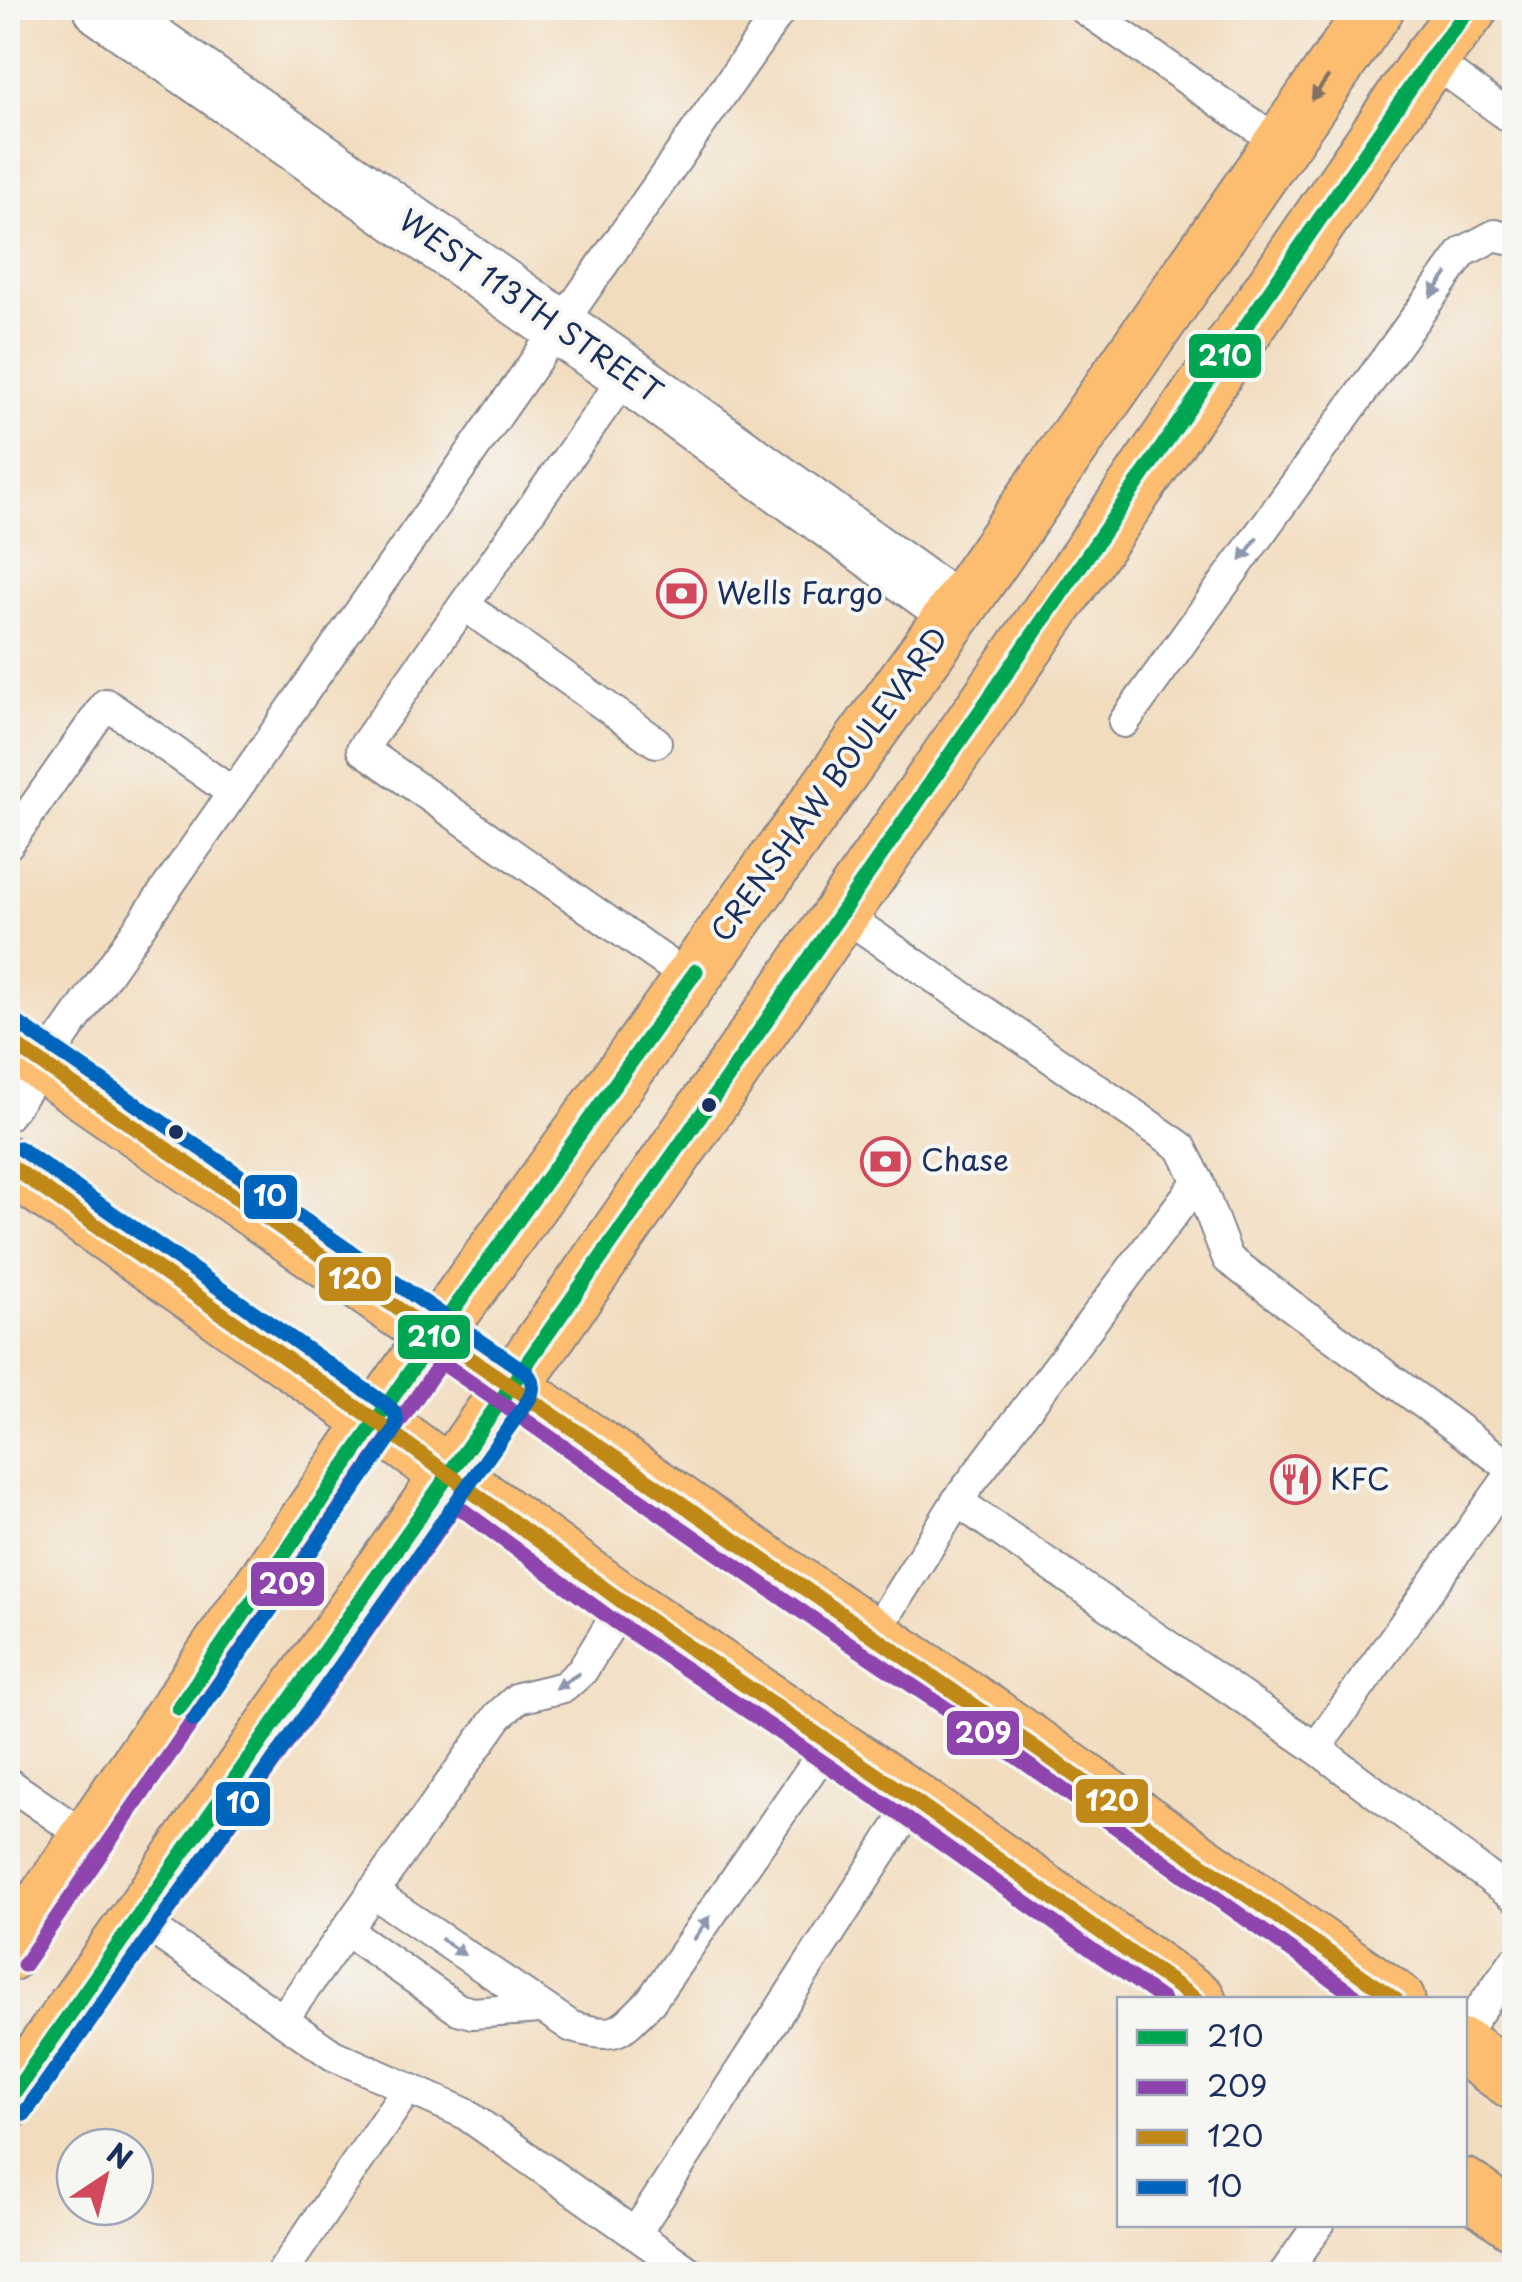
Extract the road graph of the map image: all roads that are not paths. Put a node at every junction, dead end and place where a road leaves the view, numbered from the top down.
1 (102, 8) edge
2 (782, 8) edge
3 (1083, 8) edge
4 (1376, 8) edge
5 (1470, 8) edge
6 (1430, 60) junction
7 (1514, 120) edge
8 (1281, 144) junction
9 (1224, 228) junction
10 (1514, 240) edge
11 (560, 326) junction
12 (627, 374) junction
13 (464, 605) junction
14 (956, 611) junction
15 (1022, 655) junction
16 (1124, 722) dead end
17 (656, 742) dead end
18 (233, 793) junction
19 (8, 844) edge
20 (842, 914) junction
21 (690, 980) junction
22 (25, 1052) edge
23 (8, 1115) edge
24 (8, 1164) edge
25 (1198, 1182) junction
26 (436, 1334) junction
27 (513, 1386) junction
28 (377, 1422) junction
29 (451, 1476) junction
30 (957, 1501) junction
31 (624, 1604) junction
32 (873, 1636) junction
33 (829, 1744) junction
34 (1316, 1748) junction
35 (8, 1783) edge
36 (915, 1802) junction
37 (89, 1839) junction
38 (372, 1892) junction
39 (1514, 1896) edge
40 (138, 1919) junction
41 (346, 1930) junction
42 (8, 1954) edge
43 (1514, 1962) edge
44 (1194, 1997) edge
45 (1393, 1997) edge
46 (540, 2008) junction
47 (283, 2018) junction
48 (1467, 2028) edge
49 (1467, 2049) edge
50 (1514, 2082) edge
51 (407, 2089) junction
52 (8, 2102) edge
53 (1467, 2188) edge
54 (1514, 2222) edge
55 (1317, 2227) edge
56 (634, 2234) junction
57 (281, 2274) edge
58 (692, 2274) edge
59 (1284, 2274) edge

1 - 11 street, WEST 113TH STREET
2 - 11 lane
3 - 8 lane
4 -> 8 main road, CRENSHAW BOULEVARD
5 - 6 main road
6 - 7 lane
6 - 15 main road
8 - 9 main road, CRENSHAW BOULEVARD
9 - 14 main road, CRENSHAW BOULEVARD
9 - 15 main road
10 -> 16 lane
11 - 12 street, WEST 113TH STREET
11 - 18 lane
12 - 13 lane
12 - 14 street, WEST 113TH STREET
13 - 17 lane
13 - 21 lane
14 - 21 main road, CRENSHAW BOULEVARD
15 - 20 main road
18 - 19 lane
18 - 22 lane
20 - 25 lane
20 - 27 main road
21 - 26 main road, CRENSHAW BOULEVARD
22 - 23 lane
22 - 26 main road
24 - 28 main road
25 - 30 lane
25 - 34 lane
26 - 27 main road
26 - 28 main road, CRENSHAW BOULEVARD
27 - 29 main road
27 - 32 main road
28 - 29 main road
28 - 37 main road, CRENSHAW BOULEVARD
29 - 31 main road
29 - 40 main road
30 - 32 lane
30 - 34 lane
31 - 33 main road
31 -> 38 lane
32 - 45 main road
33 - 36 main road
46 -> 33 lane
34 - 39 lane
35 - 37 lane
36 - 44 main road
36 - 56 lane
37 - 42 main road, CRENSHAW BOULEVARD
38 - 41 lane
38 -> 46 lane
40 - 47 lane
40 - 52 main road
41 - 46 lane
41 - 47 lane
43 - 48 lane
47 - 51 lane
49 - 50 main road
51 - 56 lane
51 - 57 lane
53 - 54 main road
55 - 59 lane
56 - 58 lane

